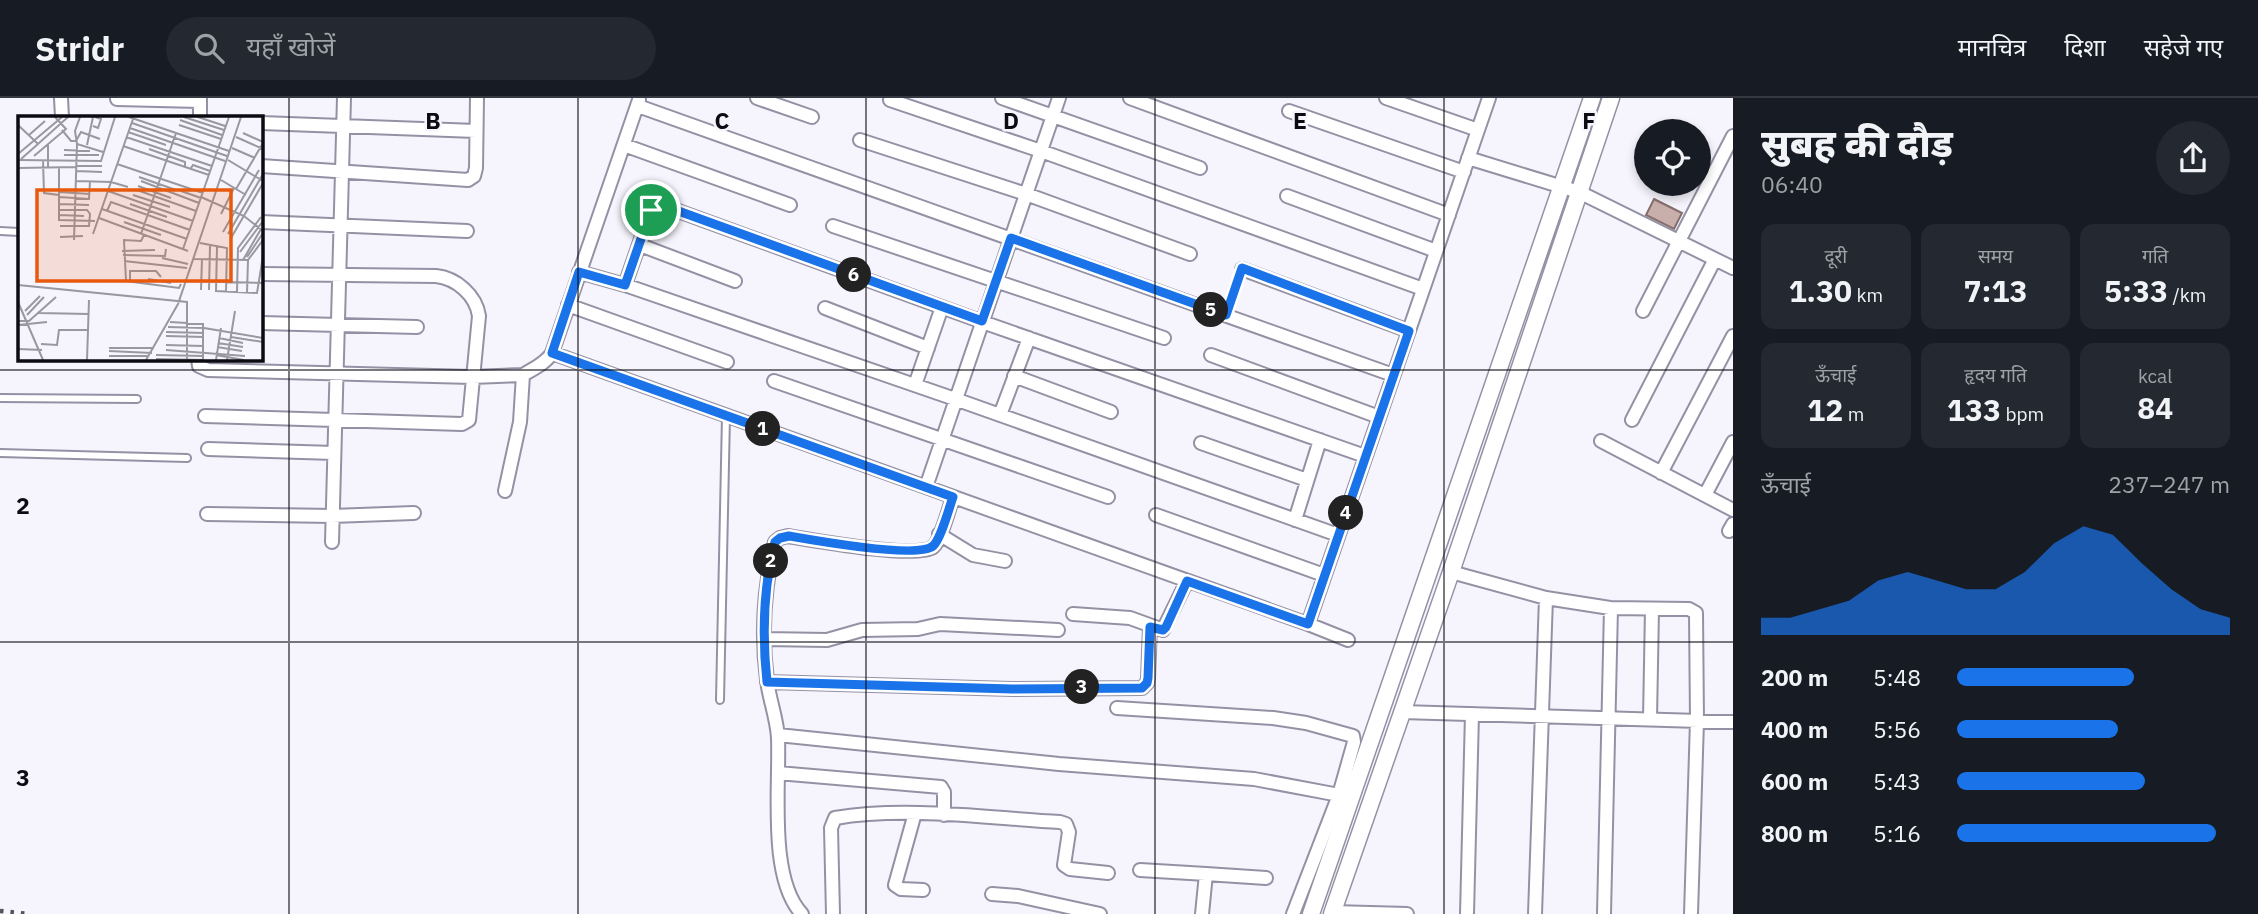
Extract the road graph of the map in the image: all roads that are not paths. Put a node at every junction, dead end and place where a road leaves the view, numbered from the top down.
1 (61, 98) edge
2 (344, 98) edge
3 (477, 98) edge
4 (757, 98) edge
5 (1002, 98) edge
6 (1059, 98) edge
7 (1130, 98) edge
8 (1386, 98) edge
9 (1489, 98) edge
10 (1592, 98) edge
11 (1611, 98) edge
12 (117, 99) edge
13 (200, 100) edge
14 (890, 100) dead end
15 (639, 102) edge
16 (1289, 111) dead end
17 (62, 116) edge
18 (1053, 116) junction
19 (812, 117) dead end
20 (262, 123) edge
21 (342, 126) junction
22 (1478, 130) junction
23 (476, 131) junction
24 (1733, 135) edge
25 (860, 140) dead end
26 (624, 145) junction
27 (1041, 151) junction
28 (1468, 158) junction
29 (262, 166) edge
30 (1200, 168) dead end
31 (341, 171) junction
32 (1464, 172) junction
33 (1561, 188) junction
34 (1580, 192) junction
35 (1026, 194) junction
36 (1287, 196) dead end
37 (790, 205) dead end
38 (1448, 215) junction
39 (262, 222) edge
40 (339, 224) junction
41 (833, 226) dead end
42 (467, 230) dead end
43 (0, 231) edge
44 (18, 232) edge
45 (1011, 238) junction
46 (1680, 242) junction
47 (640, 245) junction
48 (1436, 251) junction
49 (1189, 254) dead end
50 (1715, 259) junction
51 (1242, 268) road end
52 (1733, 268) edge
53 (579, 272) junction
54 (262, 274) edge
55 (337, 275) junction
56 (735, 281) dead end
57 (995, 283) junction
58 (625, 285) junction
59 (1423, 289) junction
60 (568, 305) junction
61 (942, 307) junction
62 (825, 308) dead end
63 (1643, 311) dead end
64 (982, 321) junction
65 (262, 323) edge
66 (336, 324) junction
67 (417, 327) dead end
68 (1409, 331) junction
69 (1733, 336) edge
70 (1028, 338) junction
71 (1164, 338) dead end
72 (928, 348) junction
73 (552, 353) junction
74 (1211, 355) dead end
75 (198, 360) edge
76 (727, 362) dead end
77 (335, 372) junction
78 (523, 375) junction
79 (1394, 375) junction
80 (1014, 376) junction
81 (472, 377) junction
82 (774, 381) dead end
83 (915, 385) junction
84 (0, 398) edge
85 (137, 399) dead end
86 (956, 399) junction
87 (1111, 412) dead end
88 (726, 415) junction
89 (1000, 415) junction
90 (205, 416) dead end
91 (1379, 417) junction
92 (1632, 420) dead end
93 (334, 421) junction
94 (942, 438) junction
95 (1320, 440) junction
96 (1601, 441) dead end
97 (1733, 442) edge
98 (1201, 443) dead end
99 (208, 449) dead end
100 (0, 453) edge
101 (334, 453) junction
102 (1366, 456) junction
103 (187, 458) dead end
104 (1661, 473) junction
105 (1307, 480) junction
106 (926, 487) junction
107 (505, 491) dead end
108 (1705, 495) junction
109 (953, 497) junction
110 (1108, 497) dead end
111 (1733, 510) edge
112 (414, 513) dead end
113 (207, 514) dead end
114 (1156, 514) dead end
115 (332, 516) junction
116 (1295, 520) junction
117 (939, 534) junction
118 (1338, 535) junction
119 (332, 542) dead end
120 (1005, 561) dead end
121 (1451, 572) junction
122 (1325, 575) junction
123 (1187, 581) junction
124 (1546, 598) junction
125 (1611, 608) junction
126 (1652, 608) junction
127 (1073, 614) dead end
128 (1308, 624) junction
129 (1150, 627) junction
130 (1058, 630) dead end
131 (764, 639) junction
132 (1348, 640) dead end
133 (767, 682) junction
134 (720, 700) dead end
135 (1117, 708) dead end
136 (1402, 712) junction
137 (1472, 714) junction
138 (1542, 717) junction
139 (1609, 718) junction
140 (1650, 719) junction
141 (1697, 721) junction
142 (1733, 722) edge
143 (778, 735) junction
144 (778, 774) junction
145 (1339, 794) junction
146 (915, 813) junction
147 (944, 815) junction
148 (1140, 870) dead end
149 (1108, 873) dead end
150 (1206, 874) junction
151 (1266, 878) dead end
152 (923, 890) dead end
153 (992, 894) dead end
154 (1332, 913) edge
155 (802, 914) edge
156 (833, 914) edge
157 (1100, 914) edge
158 (1202, 914) edge
159 (1293, 914) edge
160 (1311, 914) edge
161 (1407, 914) edge
162 (1466, 914) edge
163 (1535, 914) edge
164 (1604, 914) edge
165 (1691, 914) edge

1 - 17 street
2 - 21 street
3 - 23 street
4 - 19 street
5 - 18 street
6 - 18 street
7 - 38 street
8 - 22 street
9 - 22 street
10 - 33 street
11 - 34 street
12 - 13 street
14 - 27 street
15 - 26 street
15 - 45 street
16 - 32 street
18 - 27 street
18 - 30 street
20 - 21 street
21 - 23 street
21 - 31 street
22 - 28 street
23 - 31 street
24 - 46 street
25 - 35 street
26 - 37 street
26 - 53 street
27 - 35 street
27 - 59 street
28 - 32 street
28 - 33 street
29 - 31 street
31 - 40 street
32 - 38 street
33 - 34 street
33 - 160 street
34 - 46 street
34 - 121 street
35 - 45 street
35 - 49 street
36 - 48 street
38 - 48 street
39 - 40 street
40 - 42 street
40 - 55 street
41 - 57 street
43 - 44 lane
45 - 57 street
45 - 79 street
46 - 50 street
46 - 63 street
47 - 56 street
47 - 58 street
47 - 61 street
48 - 59 street
50 - 52 street
50 - 92 street
51 - 68 street
53 - 58 street
53 - 60 street
54 - 55 street
55 - 66 street
55 - 81 street
57 - 64 street
57 - 71 street
58 - 83 street
59 - 68 street
60 - 73 street
60 - 76 street
61 - 64 street
61 - 72 street
62 - 72 street
64 - 70 street
64 - 86 street
65 - 66 street
66 - 67 street
66 - 77 street
68 - 79 street
69 - 104 street
70 - 80 street
70 - 95 street
72 - 83 street
73 - 78 street
73 - 88 street
74 - 91 street
75 - 77 street
77 - 81 street
77 - 93 street
78 - 81 street
78 - 107 street
79 - 91 street
80 - 87 street
80 - 89 street
81 - 93 street
82 - 94 street
83 - 86 street
84 - 85 lane
86 - 89 street
86 - 94 street
88 - 106 street
88 - 134 lane
89 - 116 street
90 - 93 street
91 - 102 street
93 - 101 street
94 - 106 street
94 - 110 street
95 - 102 street
95 - 105 street
96 - 104 street
97 - 108 street
98 - 105 street
99 - 101 street
100 - 103 lane
101 - 115 street
102 - 118 street
104 - 108 street
105 - 116 street
106 - 109 street
108 - 111 street
109 - 117 street
109 - 123 street
112 - 115 street
113 - 115 street
114 - 122 street
115 - 119 street
116 - 118 street
117 - 120 street
117 - 131 street
118 - 122 street
121 - 124 street
121 - 136 street
122 - 128 street
123 - 128 street
123 - 129 street
124 - 125 street
124 - 138 street
125 - 126 street
125 - 139 street
126 - 140 street
126 - 141 street
127 - 129 street
128 - 132 street
129 - 133 street
130 - 131 street
131 - 133 street
133 - 143 street
135 - 145 street
136 - 137 street
136 - 154 street
137 - 138 street
137 - 162 street
138 - 139 street
138 - 163 street
139 - 140 street
139 - 164 street
140 - 141 street
141 - 142 street
141 - 165 street
143 - 144 street
143 - 145 street
144 - 147 street
144 - 155 street
145 - 159 street
146 - 147 street
146 - 152 street
146 - 156 street
147 - 149 street
148 - 150 street
150 - 151 street
150 - 158 street
153 - 157 street
154 - 161 street

